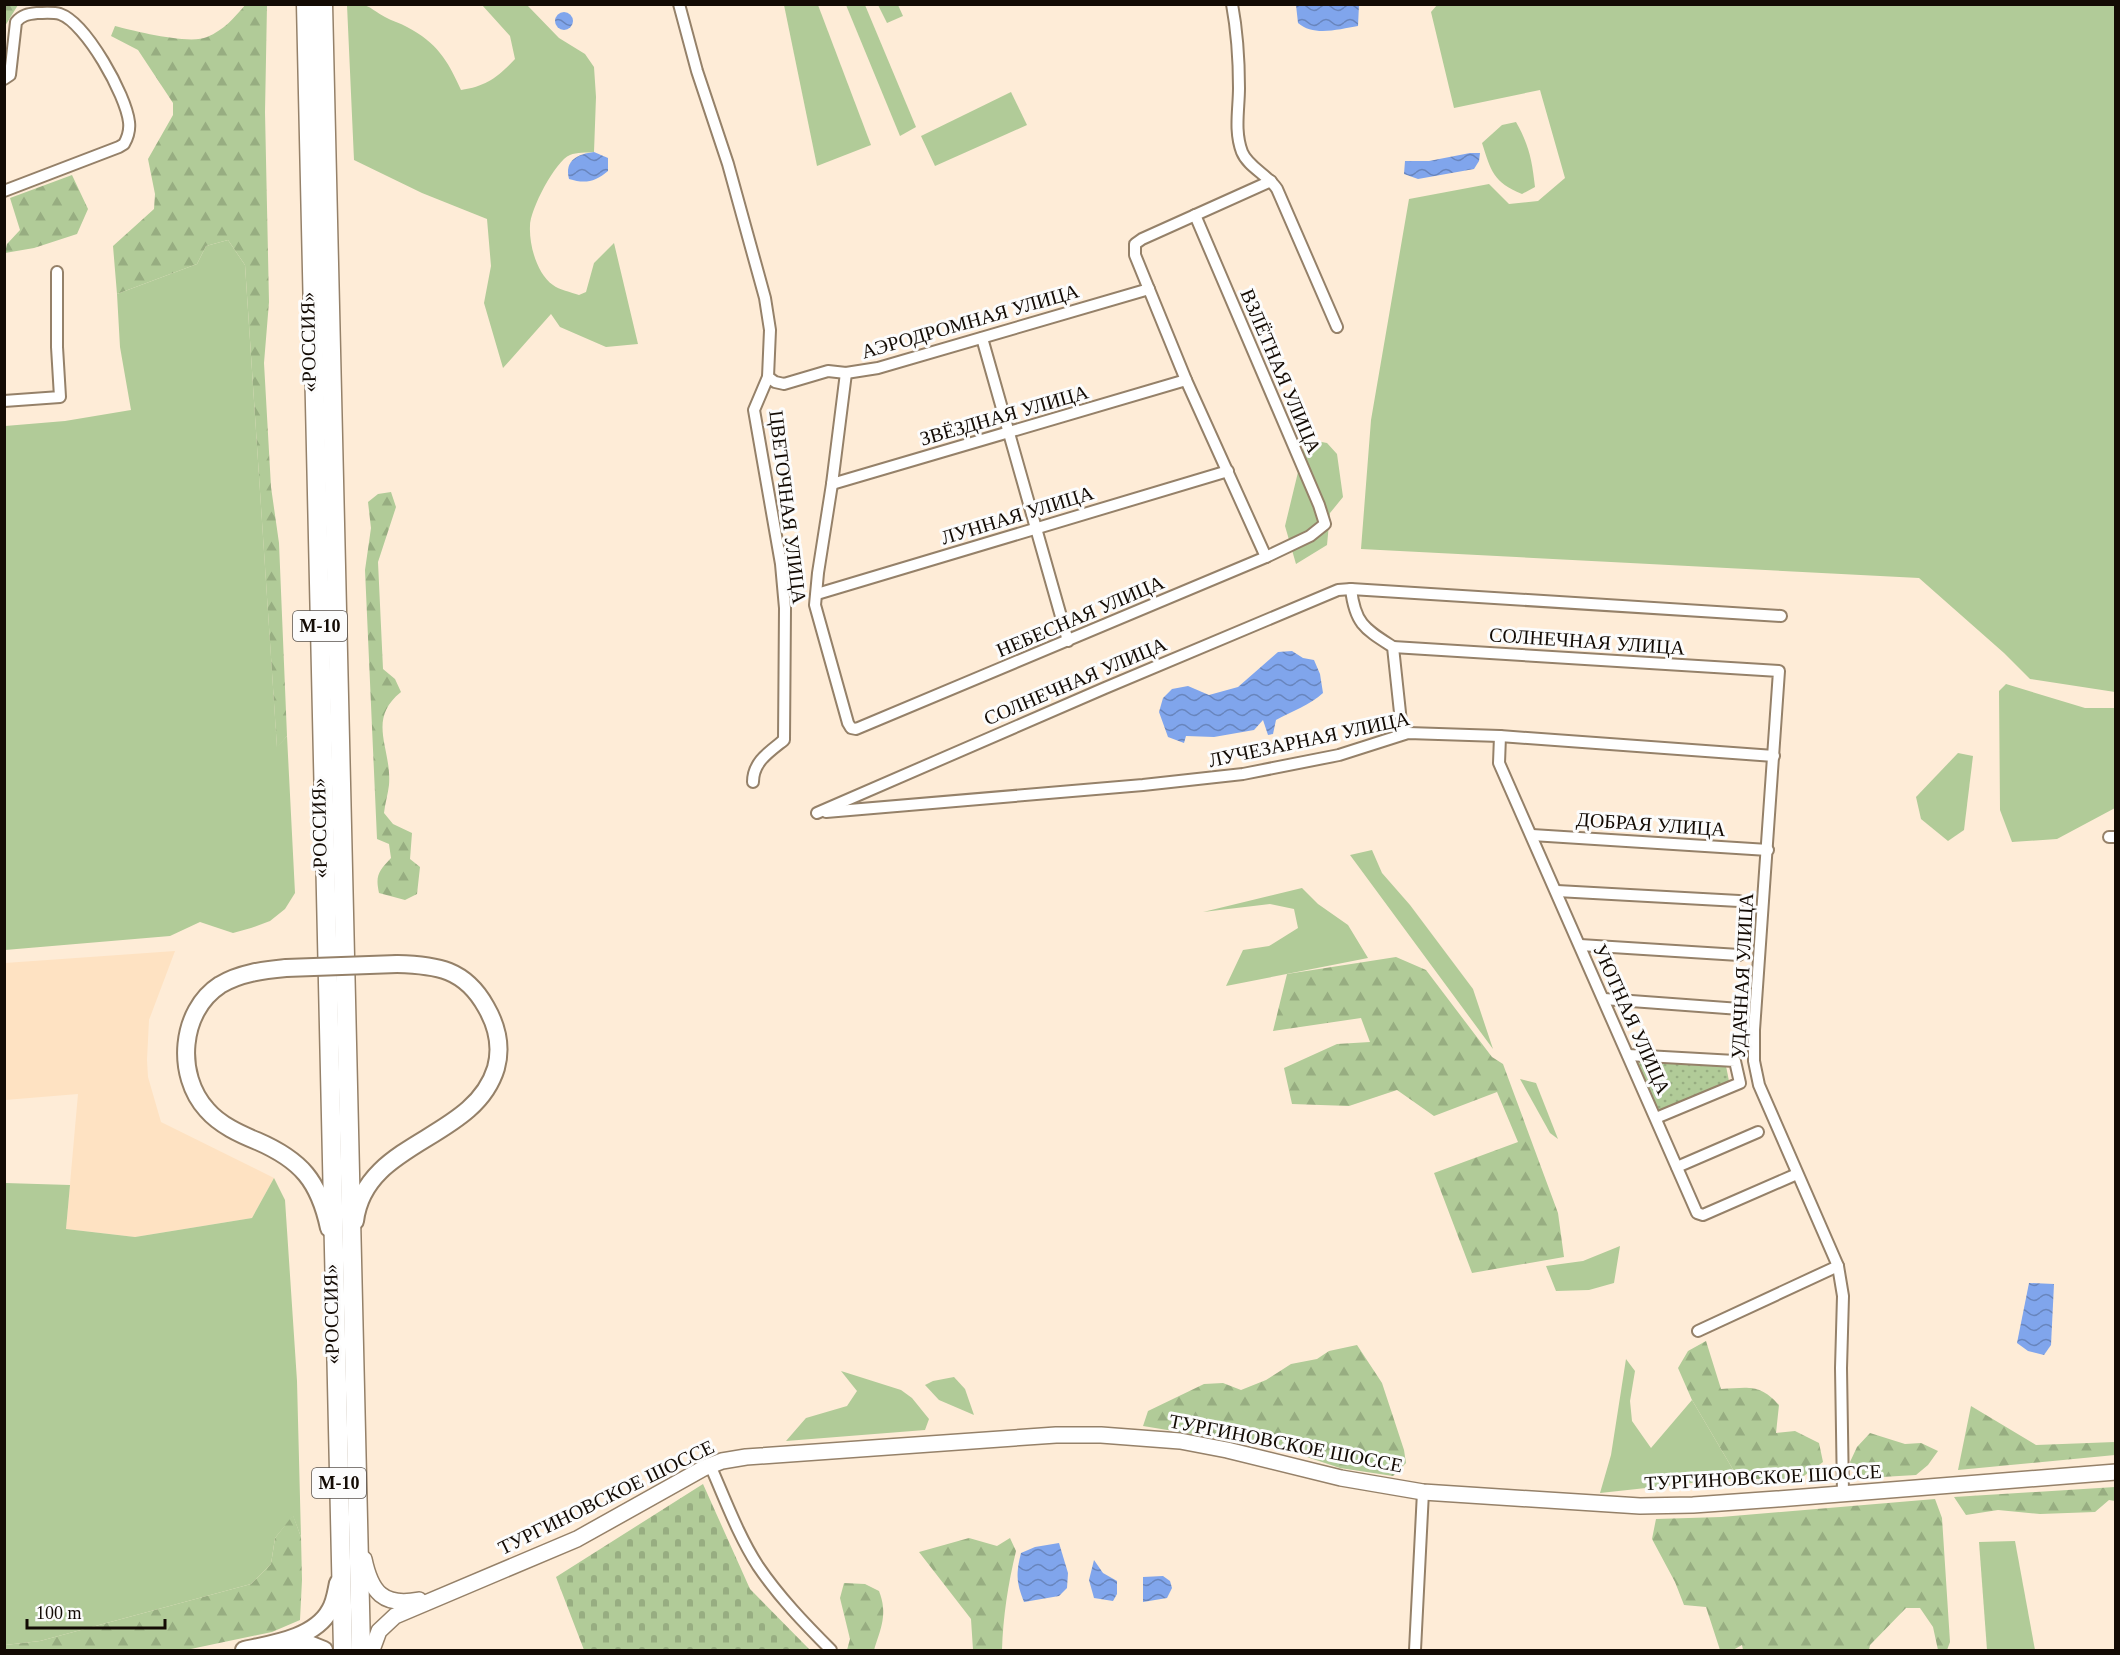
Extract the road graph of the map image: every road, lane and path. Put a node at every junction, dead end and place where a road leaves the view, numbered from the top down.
1 (306, 4) edge
2 (323, 4) edge
3 (679, 4) edge
4 (1232, 4) edge
5 (4, 79) edge
6 (1271, 181) junction
7 (4, 191) edge
8 (1195, 215) junction
9 (57, 272) dead end
10 (1149, 288) junction
11 (1337, 327) dead end
12 (982, 338) junction
13 (846, 373) junction
14 (768, 377) junction
15 (1186, 380) junction
16 (4, 401) edge
17 (1010, 432) junction
18 (1228, 471) junction
19 (832, 484) junction
20 (1037, 527) junction
21 (1310, 536) joint
22 (1266, 557) junction
23 (1351, 589) junction
24 (817, 594) junction
25 (1781, 616) dead end
26 (1068, 641) junction
27 (1394, 647) junction
28 (1779, 671) joint
29 (1408, 733) junction
30 (1500, 736) junction
31 (1773, 756) junction
32 (753, 782) dead end
33 (817, 813) joint
34 (1532, 835) junction
35 (1768, 850) junction
36 (1557, 891) junction
37 (1739, 901) dead end
38 (1580, 945) junction
39 (1739, 955) dead end
40 (1604, 999) junction
41 (1740, 1009) dead end
42 (1628, 1055) junction
43 (1656, 1118) junction
44 (1758, 1132) dead end
45 (1677, 1167) junction
46 (1797, 1174) junction
47 (342, 1246) junction
48 (1838, 1266) junction
49 (1698, 1331) dead end
50 (710, 1466) junction
51 (2115, 1472) edge
52 (1423, 1492) junction
53 (1843, 1494) junction
54 (358, 1529) junction
55 (341, 1568) junction
56 (442, 1595) junction
57 (279, 1642) junction
58 (244, 1650) edge
59 (324, 1650) edge
60 (343, 1650) edge
61 (361, 1650) edge
62 (372, 1650) edge
63 (831, 1650) edge
64 (1414, 1650) edge

1 - 47 highway, «РОССИЯ» / М-10
2 - 47 highway, «РОССИЯ» / М-10
3 - 14 street, ЦВЕТОЧНАЯ УЛИЦА
4 - 6 street
5 - 7 street
6 - 8 street
6 - 11 street
8 - 10 street
8 - 21 street, ВЗЛЁТНАЯ УЛИЦА
9 - 16 street
10 - 12 street, АЭРОДРОМНАЯ УЛИЦА
10 - 15 street
12 - 13 street, АЭРОДРОМНАЯ УЛИЦА
12 - 17 street
13 - 14 street, АЭРОДРОМНАЯ УЛИЦА
13 - 19 street
14 - 32 street, ЦВЕТОЧНАЯ УЛИЦА
15 - 17 street, ЗВЁЗДНАЯ УЛИЦА
15 - 18 street
17 - 19 street, ЗВЁЗДНАЯ УЛИЦА
17 - 20 street
18 - 20 street, ЛУННАЯ УЛИЦА
18 - 22 street
19 - 24 street
20 - 24 street, ЛУННАЯ УЛИЦА
20 - 26 street
21 - 22 street, НЕБЕСНАЯ УЛИЦА
22 - 26 street, НЕБЕСНАЯ УЛИЦА
23 - 25 street, СОЛНЕЧНАЯ УЛИЦА
23 - 27 street
23 - 33 street, СОЛНЕЧНАЯ УЛИЦА
24 - 26 street, НЕБЕСНАЯ УЛИЦА
27 - 28 street, СОЛНЕЧНАЯ УЛИЦА
27 - 29 street
28 - 31 street, УДАЧНАЯ УЛИЦА
29 - 30 street, ЛУЧЕЗАРНАЯ УЛИЦА
29 - 33 street, ЛУЧЕЗАРНАЯ УЛИЦА
30 - 31 street, ЛУЧЕЗАРНАЯ УЛИЦА
30 - 34 street, УЮТНАЯ УЛИЦА
31 - 35 street, УДАЧНАЯ УЛИЦА
34 - 35 street, ДОБРАЯ УЛИЦА
34 - 36 street, УЮТНАЯ УЛИЦА
35 - 46 street, УДАЧНАЯ УЛИЦА
36 - 37 street
36 - 38 street, УЮТНАЯ УЛИЦА
38 - 39 street
38 - 40 street, УЮТНАЯ УЛИЦА
40 - 41 street
40 - 42 street, УЮТНАЯ УЛИЦА
42 - 43 street, УЮТНАЯ УЛИЦА
42 - 43 street
43 - 45 street, УЮТНАЯ УЛИЦА
44 - 45 street
45 - 46 street, УЮТНАЯ УЛИЦА
46 - 48 street, УДАЧНАЯ УЛИЦА
47 - 47 main road, bridge
47 - 54 highway, «РОССИЯ» / М-10
47 - 55 highway, «РОССИЯ» / М-10
48 - 49 street
48 - 53 street, УДАЧНАЯ УЛИЦА
50 - 52 main road, ТУРГИНОВСКОЕ ШОССЕ
50 - 56 main road, ТУРГИНОВСКОЕ ШОССЕ
50 - 63 street
51 - 53 main road, ТУРГИНОВСКОЕ ШОССЕ
52 - 53 main road, ТУРГИНОВСКОЕ ШОССЕ
52 - 64 street
54 - 56 main road, ТУРГИНОВСКОЕ ШОССЕ
54 - 61 highway, «РОССИЯ» / М-10
55 - 57 main road
55 - 60 highway, «РОССИЯ» / М-10
56 - 62 main road, ТУРГИНОВСКОЕ ШОССЕ
57 - 58 main road
57 - 59 main road

